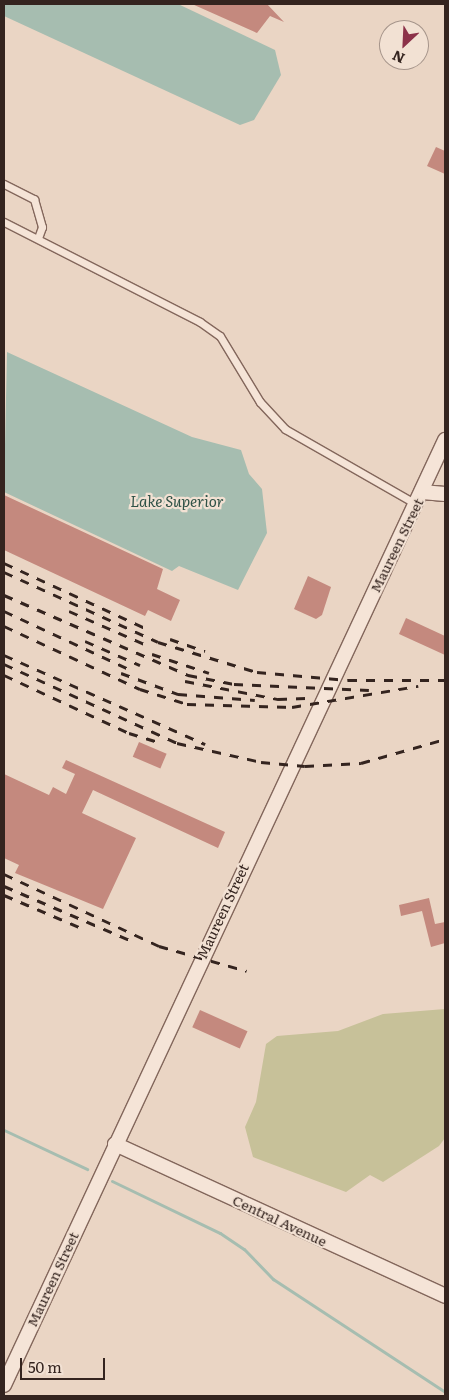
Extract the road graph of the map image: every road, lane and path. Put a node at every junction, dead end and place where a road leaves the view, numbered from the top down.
1 (4, 184) edge
2 (4, 222) edge
3 (38, 238) junction
4 (445, 440) edge
5 (445, 494) edge
6 (419, 498) junction
7 (115, 1144) junction
8 (445, 1296) edge
9 (4, 1385) edge

1 - 3 lane
2 - 3 lane
3 - 6 lane
4 - 6 street, Maureen Street
5 - 6 street
6 - 7 street, Maureen Street
7 - 8 street, Central Avenue
7 - 9 street, Maureen Street

